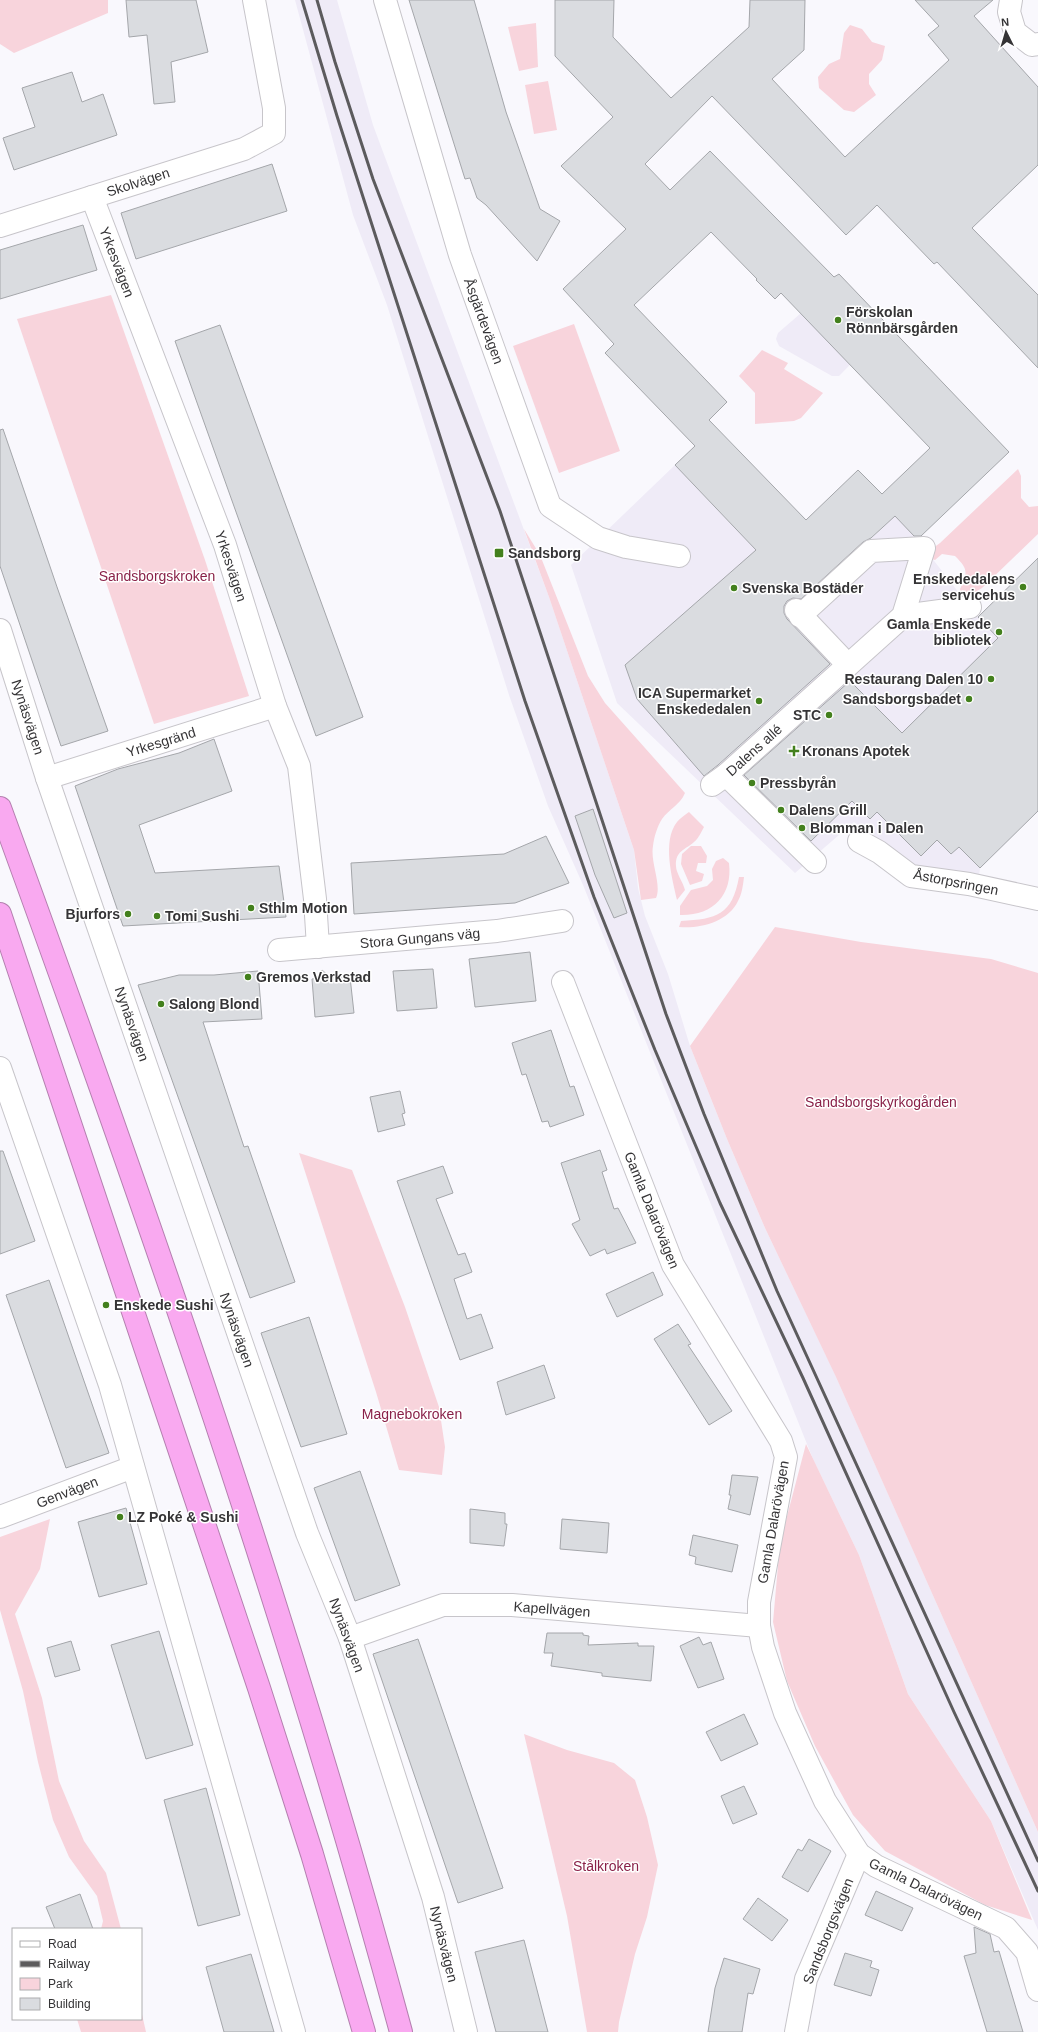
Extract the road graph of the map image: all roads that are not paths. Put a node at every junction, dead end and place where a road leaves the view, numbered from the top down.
1 (254, 0) edge
2 (385, 0) edge
3 (1011, 0) edge
4 (1038, 44) edge
5 (92, 197) junction
6 (0, 226) edge
7 (678, 556) dead end
8 (970, 606) dead end
9 (903, 616) junction
10 (0, 630) edge
11 (848, 665) junction
12 (275, 706) junction
13 (47, 778) junction
14 (0, 808) edge
15 (859, 842) dead end
16 (815, 862) dead end
17 (1038, 899) edge
18 (0, 914) edge
19 (562, 921) dead end
20 (318, 947) junction
21 (279, 950) dead end
22 (563, 982) dead end
23 (0, 1068) edge
24 (134, 1467) junction
25 (0, 1517) edge
26 (759, 1626) junction
27 (350, 1638) junction
28 (859, 1854) junction
29 (1038, 1990) edge
30 (294, 2032) edge
31 (364, 2032) edge
32 (401, 2032) edge
33 (466, 2032) edge
34 (796, 2032) edge

1 - 5 street, Skolvägen
2 - 7 street, Åsgärdevägen
3 - 4 street
5 - 6 street, Skolvägen
5 - 12 street, Yrkesvägen
8 - 9 street
9 - 11 street, Dalens allé
9 - 11 street
10 - 13 street, Nynäsvägen
11 - 16 street, Dalens allé
12 - 13 street, Yrkesgränd
12 - 20 street, Yrkesvägen
13 - 27 street, Nynäsvägen
14 - 32 highway
15 - 17 street, Åstorpsringen
18 - 31 highway
19 - 20 street, Stora Gungans väg
20 - 21 street, Stora Gungans väg
22 - 26 street, Gamla Dalarövägen
23 - 24 street
24 - 25 street, Genvägen
24 - 30 street
26 - 27 street, Kapellvägen
26 - 28 street, Gamla Dalarövägen
27 - 33 street, Nynäsvägen
28 - 29 street, Gamla Dalarövägen
28 - 34 street, Sandsborgsvägen

